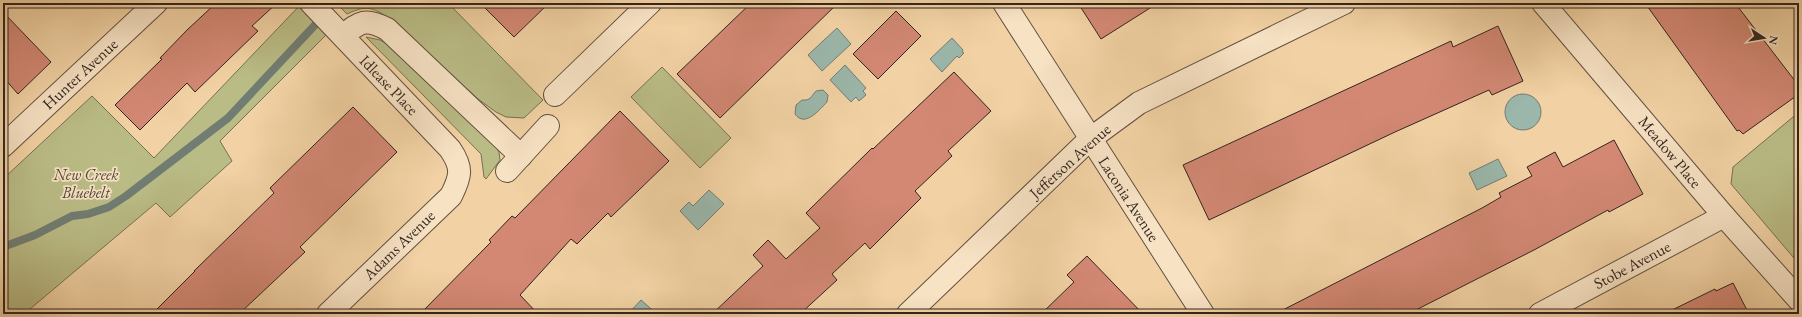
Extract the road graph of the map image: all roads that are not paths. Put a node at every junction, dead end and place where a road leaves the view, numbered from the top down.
1 (156, 3) edge
2 (311, 3) edge
3 (650, 3) edge
4 (1004, 3) edge
5 (1344, 3) edge
6 (1543, 3) edge
7 (336, 29) junction
8 (555, 95) dead end
9 (548, 126) dead end
10 (1090, 139) junction
11 (3, 146) edge
12 (460, 170) joint
13 (1724, 216) junction
14 (1799, 300) edge
15 (328, 314) edge
16 (908, 314) edge
17 (1203, 314) edge
18 (1540, 314) edge

1 - 11 street, Hunter Avenue
2 - 7 street, Idlease Place
3 - 8 street
4 - 10 street, Laconia Avenue
5 - 10 street, Jefferson Avenue
6 - 13 street, Meadow Place
7 - 9 street
7 - 12 street, Idlease Place
10 - 16 street, Jefferson Avenue
10 - 17 street, Laconia Avenue
12 - 15 street, Adams Avenue
13 - 14 street, Meadow Place
13 - 18 street, Stobe Avenue

